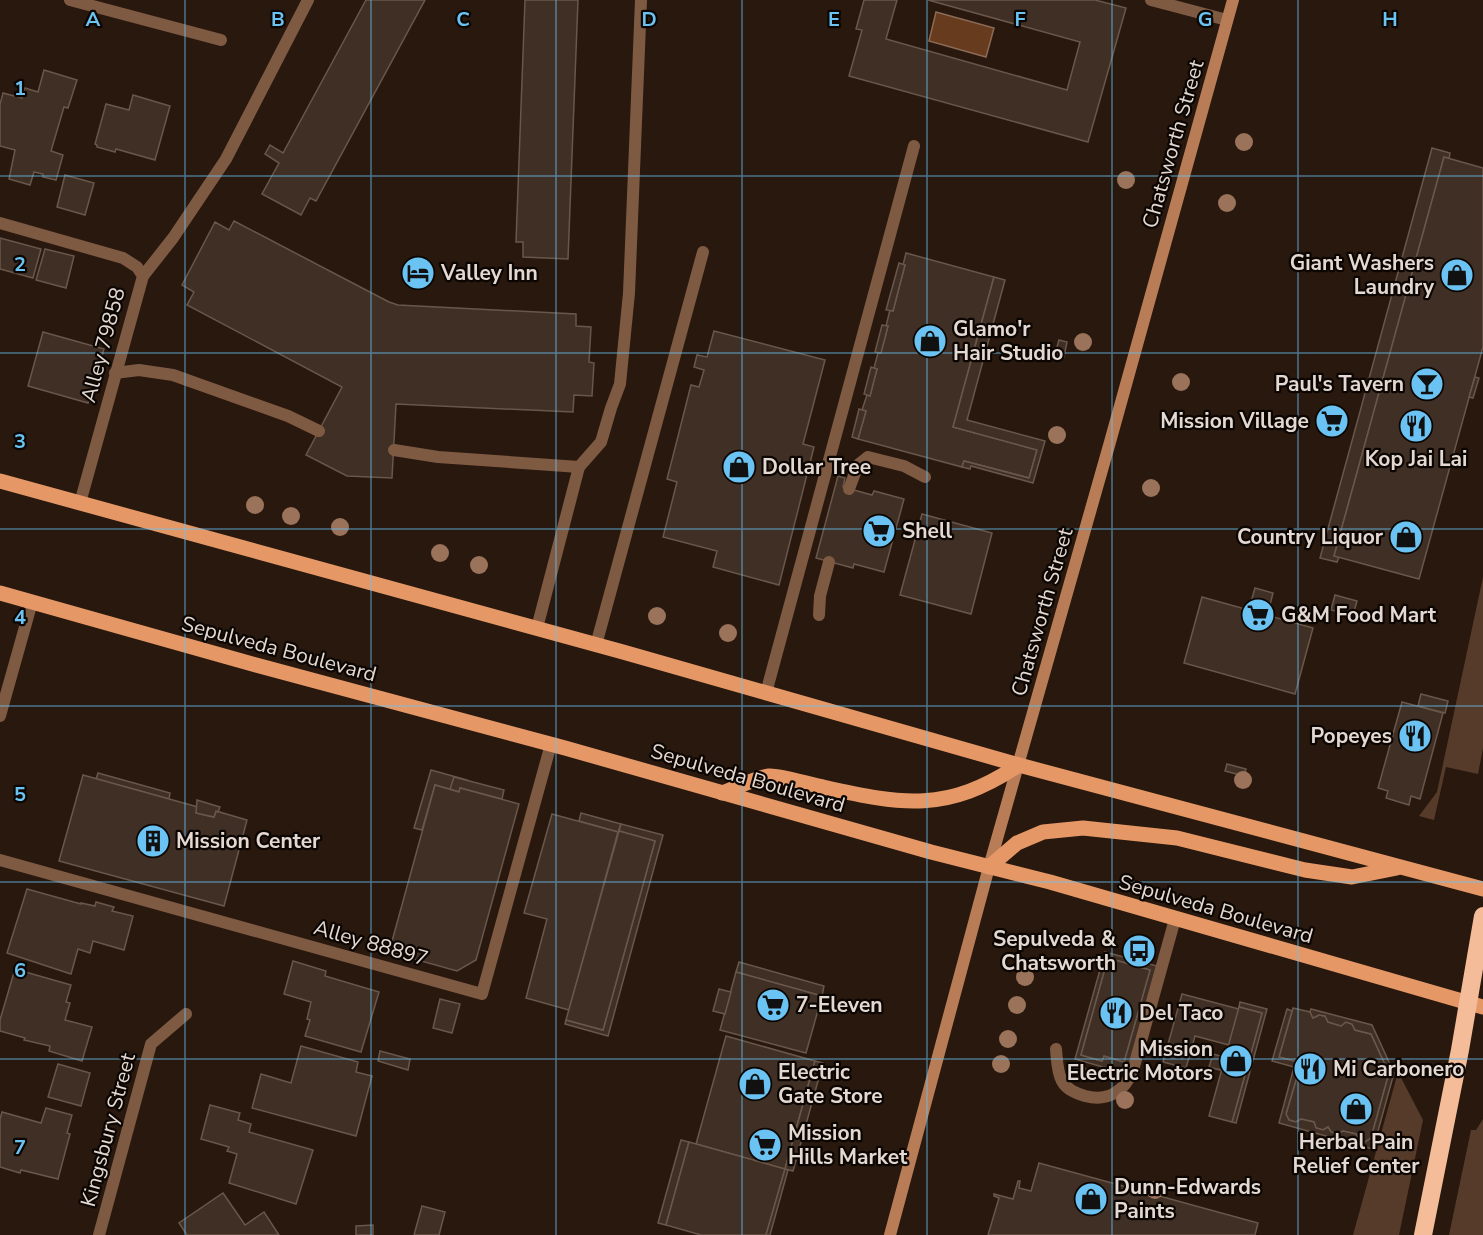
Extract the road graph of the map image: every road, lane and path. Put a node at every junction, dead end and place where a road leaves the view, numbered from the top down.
1 (70, 0) edge
2 (308, 0) edge
3 (641, 0) edge
4 (1151, 0) edge
5 (1233, 0) edge
6 (1227, 20) junction
7 (221, 40) dead end
8 (914, 146) dead end
9 (0, 223) edge
10 (703, 252) dead end
11 (142, 276) junction
12 (115, 373) junction
13 (319, 431) dead end
14 (394, 450) dead end
15 (579, 467) junction
16 (925, 477) dead end
17 (0, 481) edge
18 (849, 489) dead end
19 (80, 503) junction
20 (829, 562) dead end
21 (0, 593) edge
22 (32, 602) junction
23 (819, 615) dead end
24 (537, 628) junction
25 (596, 645) junction
26 (766, 693) junction
27 (0, 716) edge
28 (551, 744) junction
29 (1019, 765) junction
30 (722, 793) junction
31 (0, 860) edge
32 (989, 867) junction
33 (1403, 867) junction
34 (1483, 889) edge
35 (1483, 916) edge
36 (1175, 919) junction
37 (1476, 1005) edge
38 (186, 1014) dead end
39 (1056, 1049) dead end
40 (99, 1235) edge
41 (890, 1235) edge
42 (1423, 1235) edge

1 - 7 street
2 - 11 street
3 - 15 street
4 - 6 street
5 - 6 main road, Chatsworth Street
6 - 29 main road, Chatsworth Street
8 - 26 street
9 - 11 street, Alley 79858
10 - 25 street
11 - 12 street, Alley 79858
12 - 13 street
12 - 19 street, Alley 79858
14 - 15 street
15 - 24 street
16 - 18 street
17 - 19 main road
19 - 24 main road
20 - 23 street
21 - 22 main road, Sepulveda Boulevard
22 - 27 street
22 - 28 main road, Sepulveda Boulevard
24 - 25 main road
25 - 26 main road
26 - 29 main road
28 - 30 main road, Sepulveda Boulevard
28 - 31 street, Alley 88897
29 - 30 main road
29 - 32 main road, Chatsworth Street
29 - 33 main road
30 - 32 main road, Sepulveda Boulevard
32 - 33 main road
32 - 36 main road, Sepulveda Boulevard
32 - 41 main road, Chatsworth Street
33 - 34 main road
35 - 37 highway
36 - 37 main road, Sepulveda Boulevard
36 - 39 street
37 - 42 highway
38 - 40 street, Kingsbury Street

